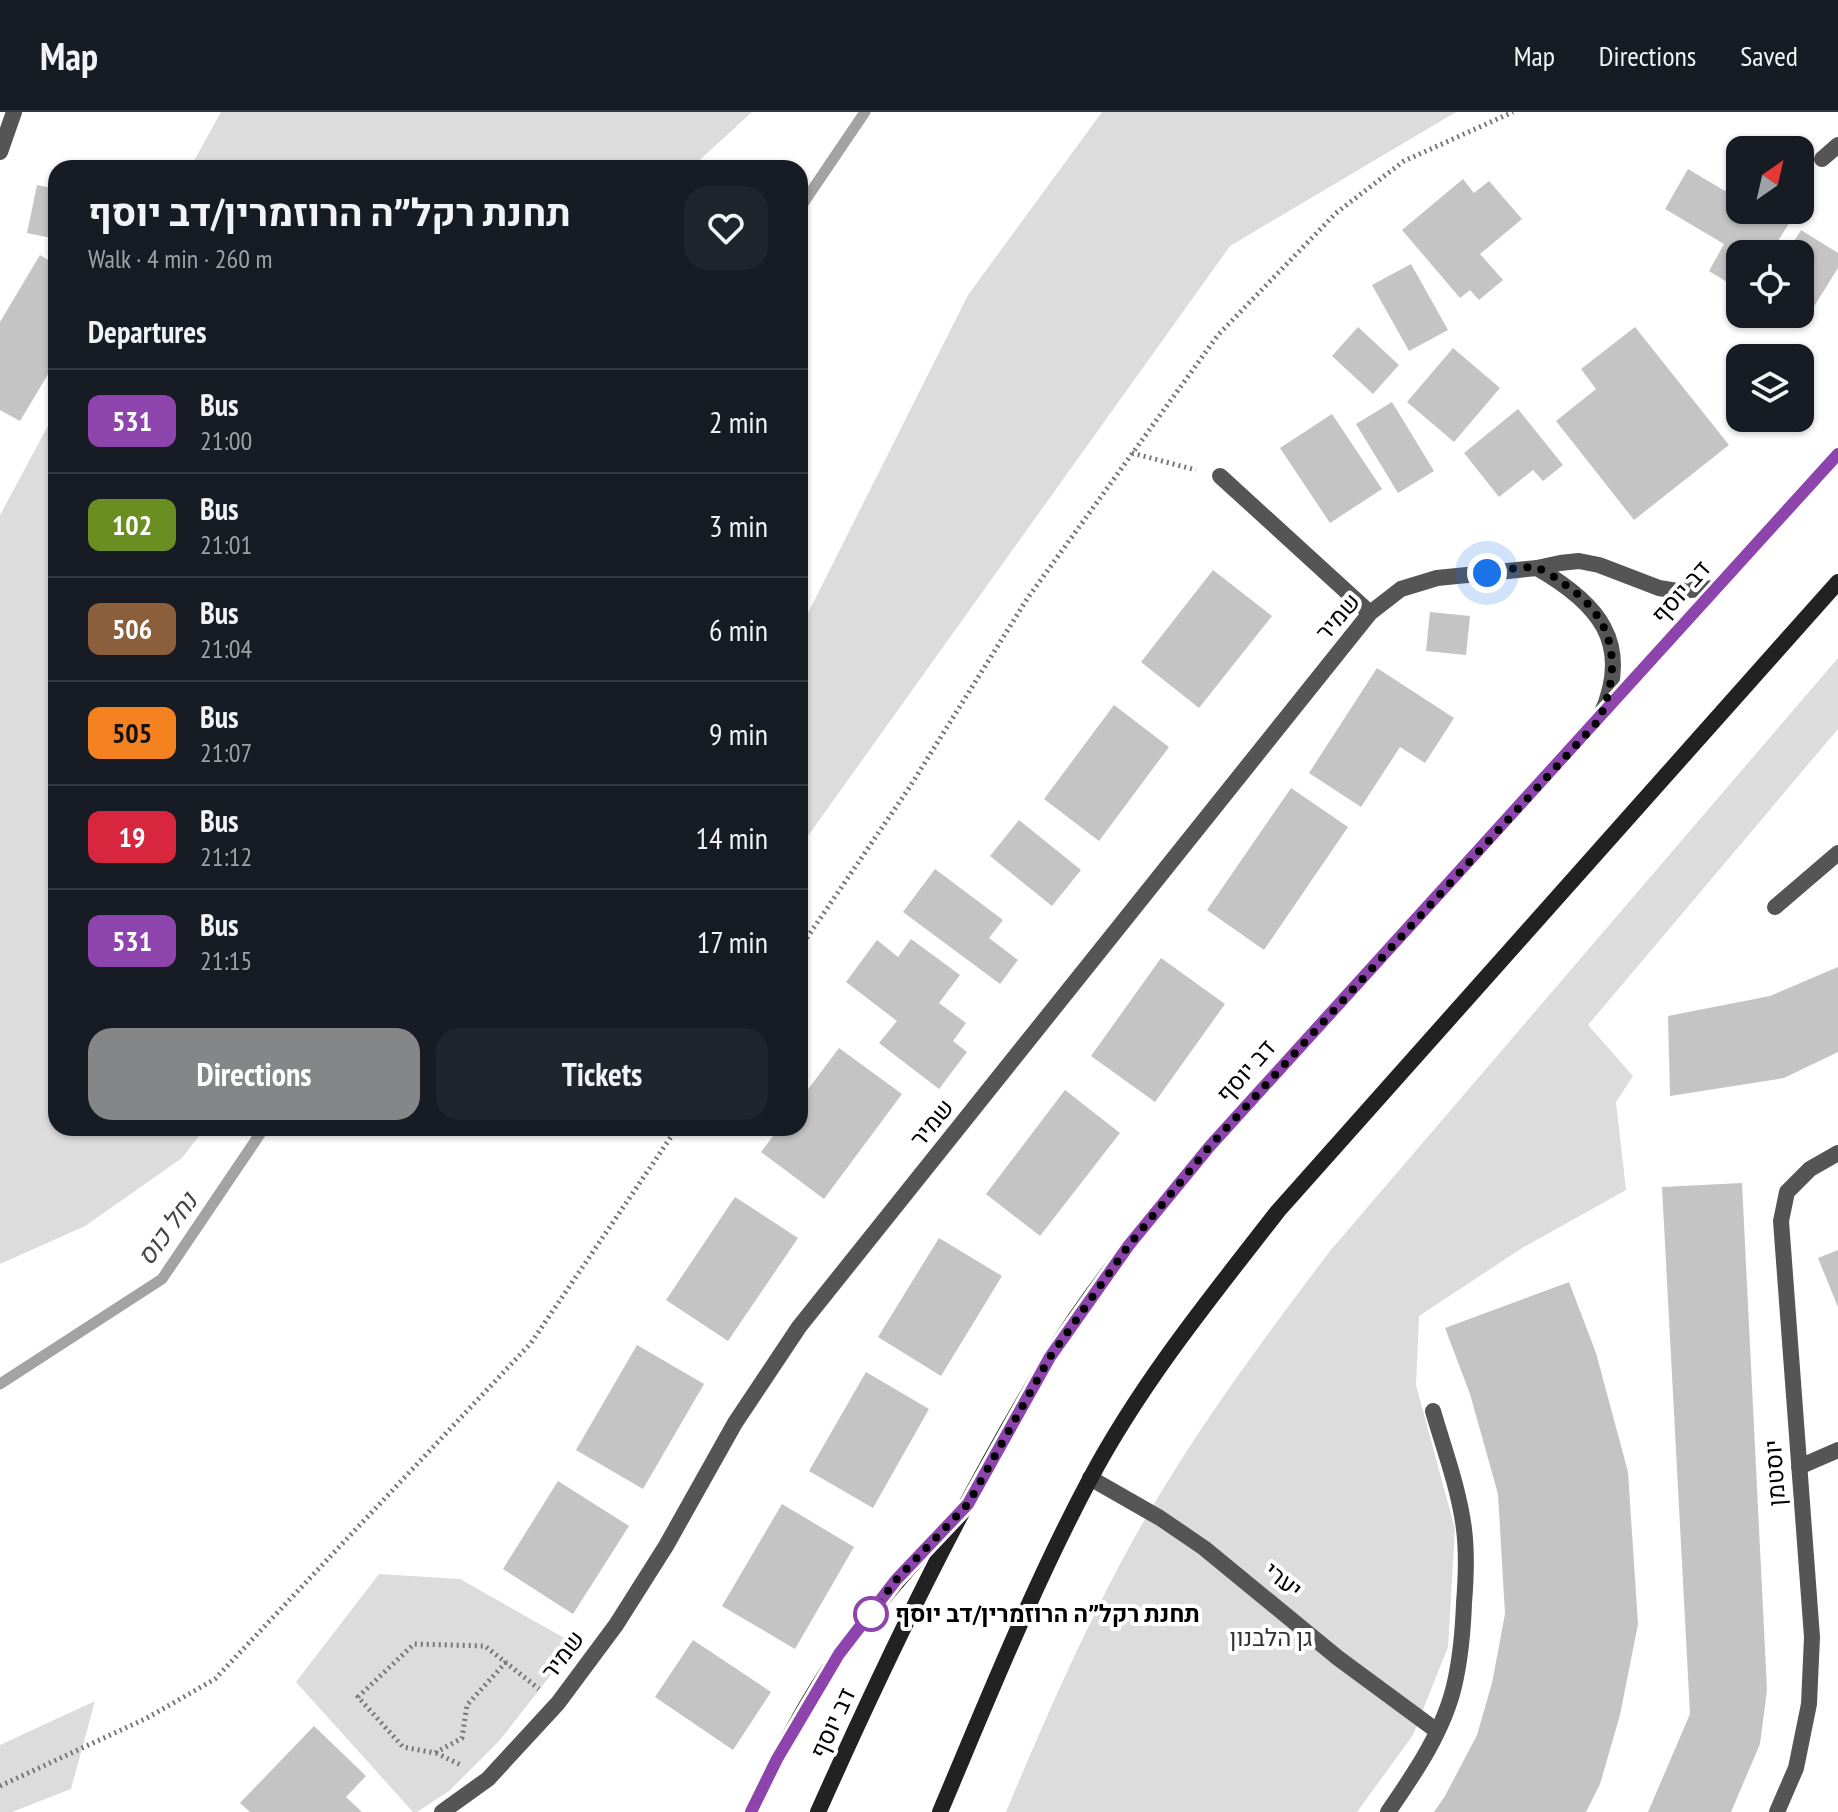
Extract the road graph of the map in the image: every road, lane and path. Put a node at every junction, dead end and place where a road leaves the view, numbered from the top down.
1 (14, 112) edge
2 (1513, 112) edge
3 (1838, 145) edge
4 (0, 152) edge
5 (1822, 159) dead end
6 (1132, 453) junction
7 (1838, 454) edge
8 (1220, 476) joint
9 (1537, 568) junction
10 (1838, 582) edge
11 (1716, 588) junction
12 (1370, 613) junction
13 (1599, 720) junction
14 (1838, 853) edge
15 (1775, 907) dead end
16 (808, 936) edge
17 (672, 1136) edge
18 (1838, 1153) edge
19 (1433, 1411) dead end
20 (1838, 1450) edge
21 (1799, 1467) junction
22 (1090, 1478) junction
23 (968, 1504) junction
24 (506, 1662) junction
25 (558, 1703) junction
26 (1437, 1731) junction
27 (0, 1786) edge
28 (442, 1812) edge
29 (751, 1812) edge
30 (818, 1812) edge
31 (940, 1812) edge
32 (1388, 1812) edge
33 (1777, 1812) edge

1 - 4 street
2 - 6 path
3 - 5 street
6 - 8 path
6 - 16 path
7 - 11 main road, דב יוסף
8 - 12 street
9 - 11 street, שמיר
9 - 12 street, שמיר
9 - 13 street
10 - 22 main road
11 - 13 main road, דב יוסף
12 - 25 street, שמיר
13 - 23 main road, דב יוסף
14 - 15 street
17 - 27 path
18 - 21 street, יוסטמן
19 - 26 street
20 - 21 street
21 - 33 street, יוסטמן
22 - 26 street, יערי
22 - 31 main road
23 - 29 main road
23 - 30 main road, דב יוסף
24 - 24 path
24 - 25 path
25 - 28 street, שמיר
26 - 32 street

